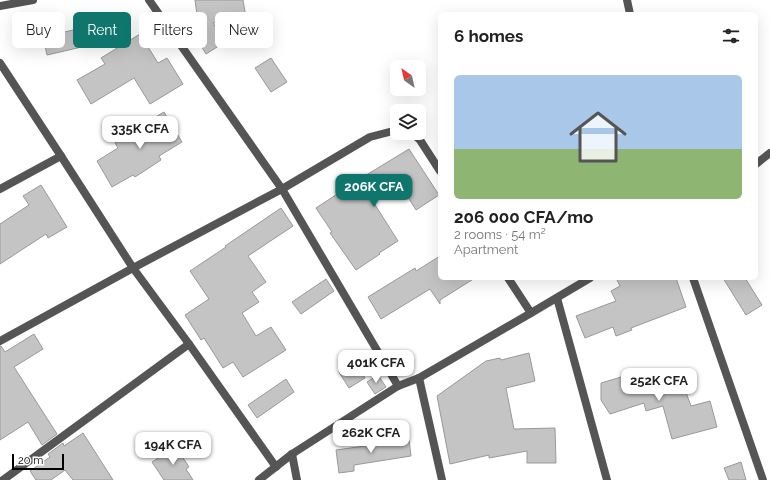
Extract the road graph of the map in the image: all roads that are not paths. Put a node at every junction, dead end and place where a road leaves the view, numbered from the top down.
1 (34, 0) edge
2 (149, 0) edge
3 (627, 0) edge
4 (0, 6) edge
5 (630, 12) edge
6 (0, 63) edge
7 (390, 132) edge
8 (420, 140) edge
9 (770, 153) edge
10 (61, 156) junction
11 (758, 162) edge
12 (438, 169) edge
13 (0, 189) edge
14 (282, 189) junction
15 (133, 268) junction
16 (509, 280) edge
17 (587, 280) edge
18 (694, 280) edge
19 (557, 298) junction
20 (531, 313) junction
21 (0, 341) edge
22 (189, 344) junction
23 (418, 378) junction
24 (398, 386) junction
25 (292, 454) junction
26 (276, 467) junction
27 (3, 480) edge
28 (259, 480) edge
29 (297, 480) edge
30 (442, 480) edge
31 (607, 480) edge
32 (763, 480) edge

1 - 4 street
2 - 14 street
3 - 5 street
6 - 10 street
7 - 14 street
8 - 12 street
9 - 11 street
10 - 13 street
10 - 15 street
14 - 15 street
14 - 24 street
15 - 21 street
15 - 22 street
16 - 20 street
17 - 19 street
18 - 32 street
19 - 20 street
19 - 31 street
20 - 23 street
22 - 26 street
22 - 27 street
23 - 24 street
23 - 30 street
24 - 25 street
25 - 26 street
25 - 29 street
26 - 28 street

